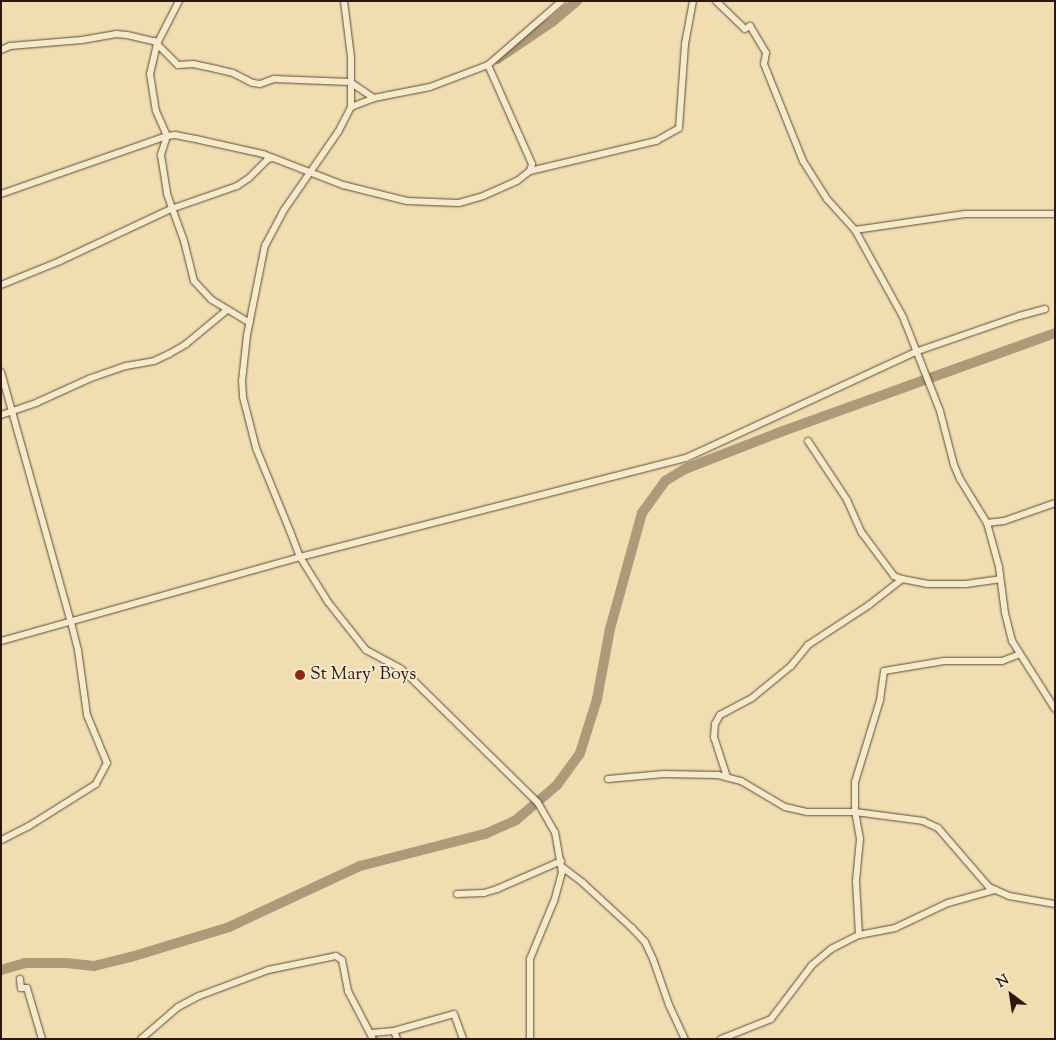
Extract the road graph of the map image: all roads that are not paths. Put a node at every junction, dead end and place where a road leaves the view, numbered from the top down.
1 (179, 1) edge
2 (344, 1) edge
3 (562, 1) edge
4 (693, 1) edge
5 (716, 1) edge
6 (157, 44) junction
7 (1, 50) edge
8 (488, 65) junction
9 (350, 82) junction
10 (374, 98) junction
11 (351, 107) junction
12 (167, 136) junction
13 (273, 158) junction
14 (530, 171) junction
15 (309, 174) junction
16 (1, 194) edge
17 (171, 209) junction
18 (1055, 214) edge
19 (855, 230) junction
20 (1, 285) edge
21 (1045, 309) dead end
22 (227, 310) junction
23 (250, 323) junction
24 (918, 352) junction
25 (1, 372) edge
26 (12, 412) junction
27 (1, 415) edge
28 (808, 441) dead end
29 (1055, 503) edge
30 (987, 523) junction
31 (300, 557) junction
32 (902, 579) junction
33 (1000, 579) junction
34 (71, 622) junction
35 (1, 641) edge
36 (1020, 654) junction
37 (1055, 709) edge
38 (727, 777) junction
39 (608, 779) dead end
40 (855, 812) junction
41 (1, 840) edge
42 (561, 864) junction
43 (995, 890) junction
44 (457, 894) dead end
45 (1055, 904) edge
46 (859, 935) junction
47 (20, 979) dead end
48 (394, 1031) junction
49 (372, 1036) edge
50 (42, 1039) edge
51 (141, 1039) edge
52 (397, 1039) edge
53 (463, 1039) edge
54 (530, 1039) edge
55 (685, 1039) edge
56 (721, 1039) edge

1 - 6 street
2 - 9 street
3 - 8 street
4 - 14 street
5 - 19 street
6 - 7 street
6 - 9 street
6 - 12 street
8 - 10 street
8 - 14 street
9 - 10 street
9 - 11 street
10 - 11 street
11 - 15 street
12 - 13 street
12 - 16 street
12 - 17 street
13 - 15 street
13 - 17 street
14 - 15 street
15 - 23 street
17 - 20 street
17 - 22 street
18 - 19 street
19 - 24 street
21 - 24 street
22 - 23 street
22 - 26 street
23 - 31 street
24 - 30 street
24 - 31 street
25 - 26 street
26 - 27 street
26 - 34 street
28 - 32 street
29 - 30 street
30 - 33 street
31 - 34 street
31 - 42 street
32 - 33 street
32 - 38 street
33 - 36 street
34 - 35 street
34 - 41 street
36 - 37 street
36 - 40 street
38 - 39 street
38 - 40 street
40 - 43 street
40 - 46 street
42 - 44 street
42 - 54 street
42 - 55 street
43 - 45 street
43 - 46 street
46 - 56 street
47 - 50 street
48 - 49 street
48 - 52 street
48 - 53 street
49 - 51 street

